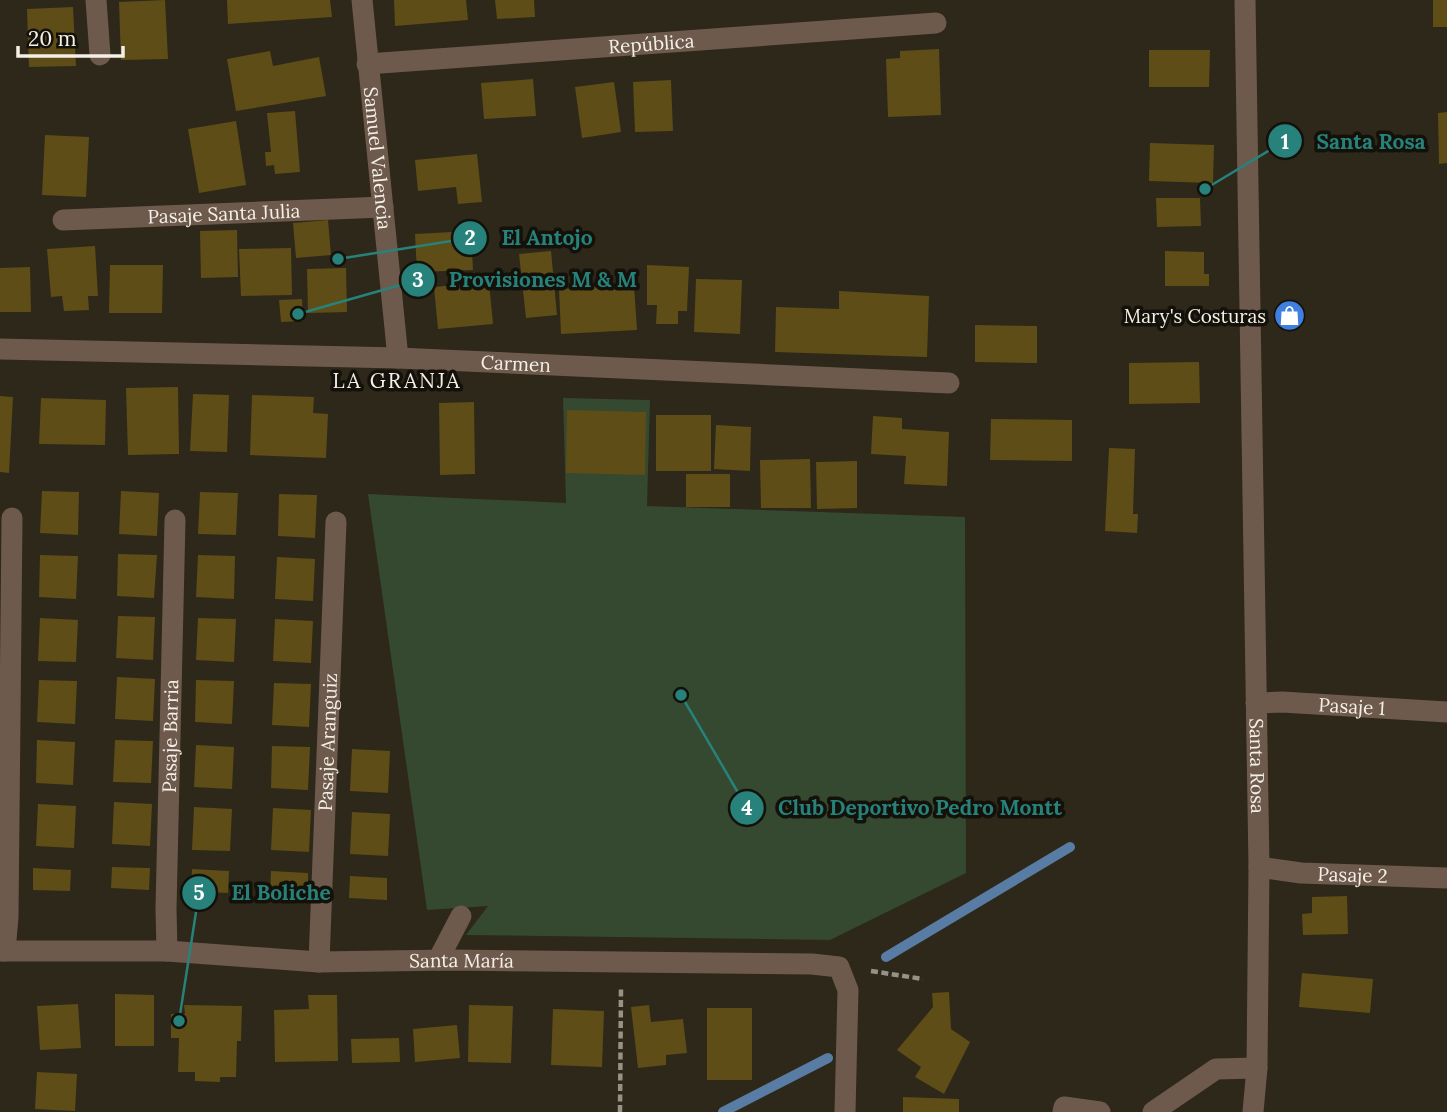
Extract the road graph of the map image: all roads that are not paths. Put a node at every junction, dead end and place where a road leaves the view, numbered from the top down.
1 (96, 0) edge
2 (362, 0) edge
3 (1245, 0) edge
4 (936, 23) dead end
5 (100, 55) dead end
6 (367, 64) junction
7 (383, 206) junction
8 (63, 220) dead end
9 (0, 349) edge
10 (398, 358) junction
11 (949, 383) dead end
12 (12, 518) dead end
13 (175, 520) dead end
14 (336, 522) dead end
15 (1256, 703) junction
16 (1447, 712) edge
17 (1259, 867) junction
18 (1447, 878) edge
19 (461, 916) dead end
20 (3, 951) edge
21 (167, 951) junction
22 (438, 960) junction
23 (319, 961) junction
24 (1257, 1068) junction
25 (845, 1112) edge
26 (1063, 1112) edge
27 (1100, 1112) edge
28 (1153, 1112) edge
29 (1253, 1112) edge

1 - 5 street
2 - 6 street, Samuel Valencia
3 - 15 street, Santa Rosa
4 - 6 street, República
6 - 7 street, Samuel Valencia
7 - 8 street, Pasaje Santa Julia
7 - 10 street, Samuel Valencia
9 - 10 street, Carmen
10 - 11 street, Carmen
12 - 20 street
13 - 21 street, Pasaje Barria
14 - 23 street, Pasaje Aranguiz
15 - 16 street, Pasaje 1
15 - 17 street, Santa Rosa
17 - 18 street, Pasaje 2
17 - 24 street, Santa Rosa
19 - 22 street
20 - 21 street, Santa María
21 - 23 street, Santa María
22 - 23 street, Santa María
22 - 25 street, Santa María
24 - 28 street
24 - 29 street, Santa Rosa
26 - 27 street

